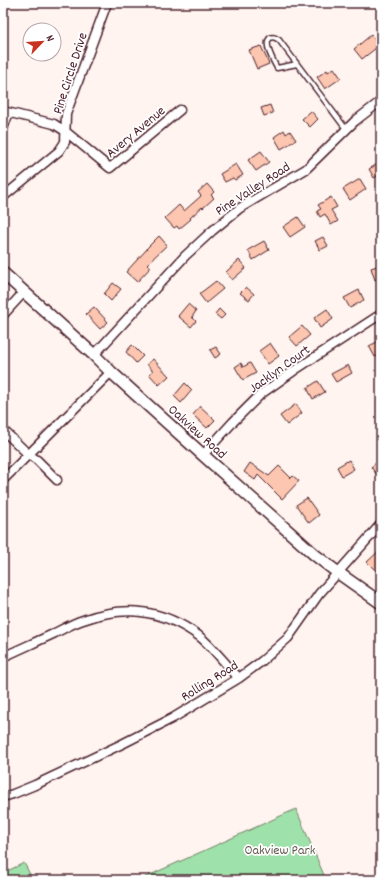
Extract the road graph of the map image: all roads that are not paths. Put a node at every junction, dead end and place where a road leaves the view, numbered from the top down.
1 (107, 3) edge
2 (297, 64) junction
3 (381, 101) edge
4 (180, 110) dead end
5 (3, 111) edge
6 (12, 113) junction
7 (66, 130) junction
8 (346, 130) junction
9 (3, 134) edge
10 (3, 186) edge
11 (6, 195) edge
12 (3, 273) edge
13 (24, 292) junction
14 (381, 314) edge
15 (3, 315) edge
16 (94, 354) junction
17 (111, 372) junction
18 (3, 430) edge
19 (28, 454) junction
20 (203, 455) junction
21 (3, 480) edge
22 (56, 480) dead end
23 (381, 524) edge
24 (337, 572) junction
25 (381, 603) edge
26 (3, 657) edge
27 (238, 678) junction
28 (3, 797) edge

1 - 7 street, Pine Circle Drive
2 - 2 lane
2 - 8 lane
3 - 8 street, Pine Valley Road
4 - 7 street, Avery Avenue
5 - 6 street, Avery Avenue
6 - 7 street, Avery Avenue
6 - 9 lane
7 - 11 street, Pine Circle Drive
8 - 16 street, Pine Valley Road
10 - 11 lane
12 - 13 street, Oakview Road
13 - 15 street
13 - 16 street, Oakview Road
14 - 20 street, Jacklyn Court
16 - 17 street, Oakview Road
17 - 19 street
17 - 20 street, Oakview Road
18 - 19 street
19 - 21 street
19 - 22 street
20 - 24 street, Oakview Road
23 - 24 street, Rolling Road
24 - 25 street, Oakview Road
24 - 27 street, Rolling Road
26 - 27 street
27 - 28 street, Rolling Road

